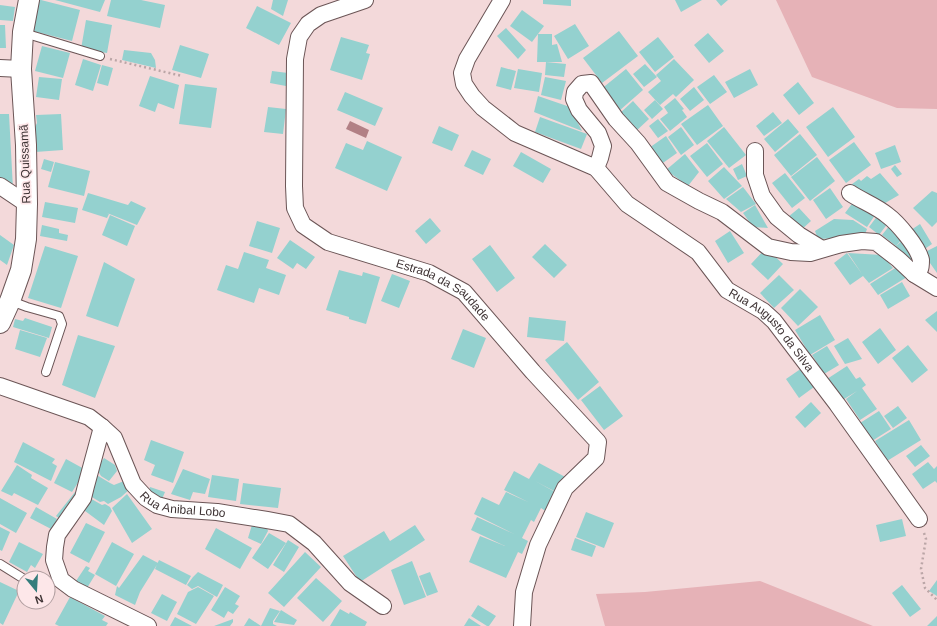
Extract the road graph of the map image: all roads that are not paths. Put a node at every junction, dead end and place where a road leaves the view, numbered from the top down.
1 (29, 0) edge
2 (365, 0) edge
3 (502, 0) edge
4 (23, 32) junction
5 (100, 56) road end
6 (0, 68) edge
7 (21, 69) junction
8 (755, 151) dead end
9 (596, 168) junction
10 (0, 186) edge
11 (850, 193) dead end
12 (27, 204) junction
13 (822, 249) junction
14 (914, 274) junction
15 (937, 288) edge
16 (10, 301) junction
17 (0, 323) edge
18 (46, 372) dead end
19 (0, 386) edge
20 (102, 427) junction
21 (919, 519) road end
22 (0, 564) edge
23 (16, 575) edge
24 (383, 606) dead end
25 (148, 626) edge
26 (522, 626) edge

1 - 4 street, Rua Quissamã
2 - 26 street, Estrada da Saudade
3 - 9 street
4 - 5 lane
4 - 7 street, Rua Quissamã
6 - 7 street
7 - 12 street, Rua Quissamã
8 - 13 street
9 - 13 street
9 - 21 street, Rua Augusto da Silva
10 - 12 street
11 - 14 street
12 - 16 street, Rua Quissamã
13 - 14 street
14 - 15 street
16 - 17 street, Rua Quissamã
16 - 18 lane
19 - 20 street, Rua Anibal Lobo
20 - 24 street, Rua Anibal Lobo
20 - 25 street
22 - 23 lane

